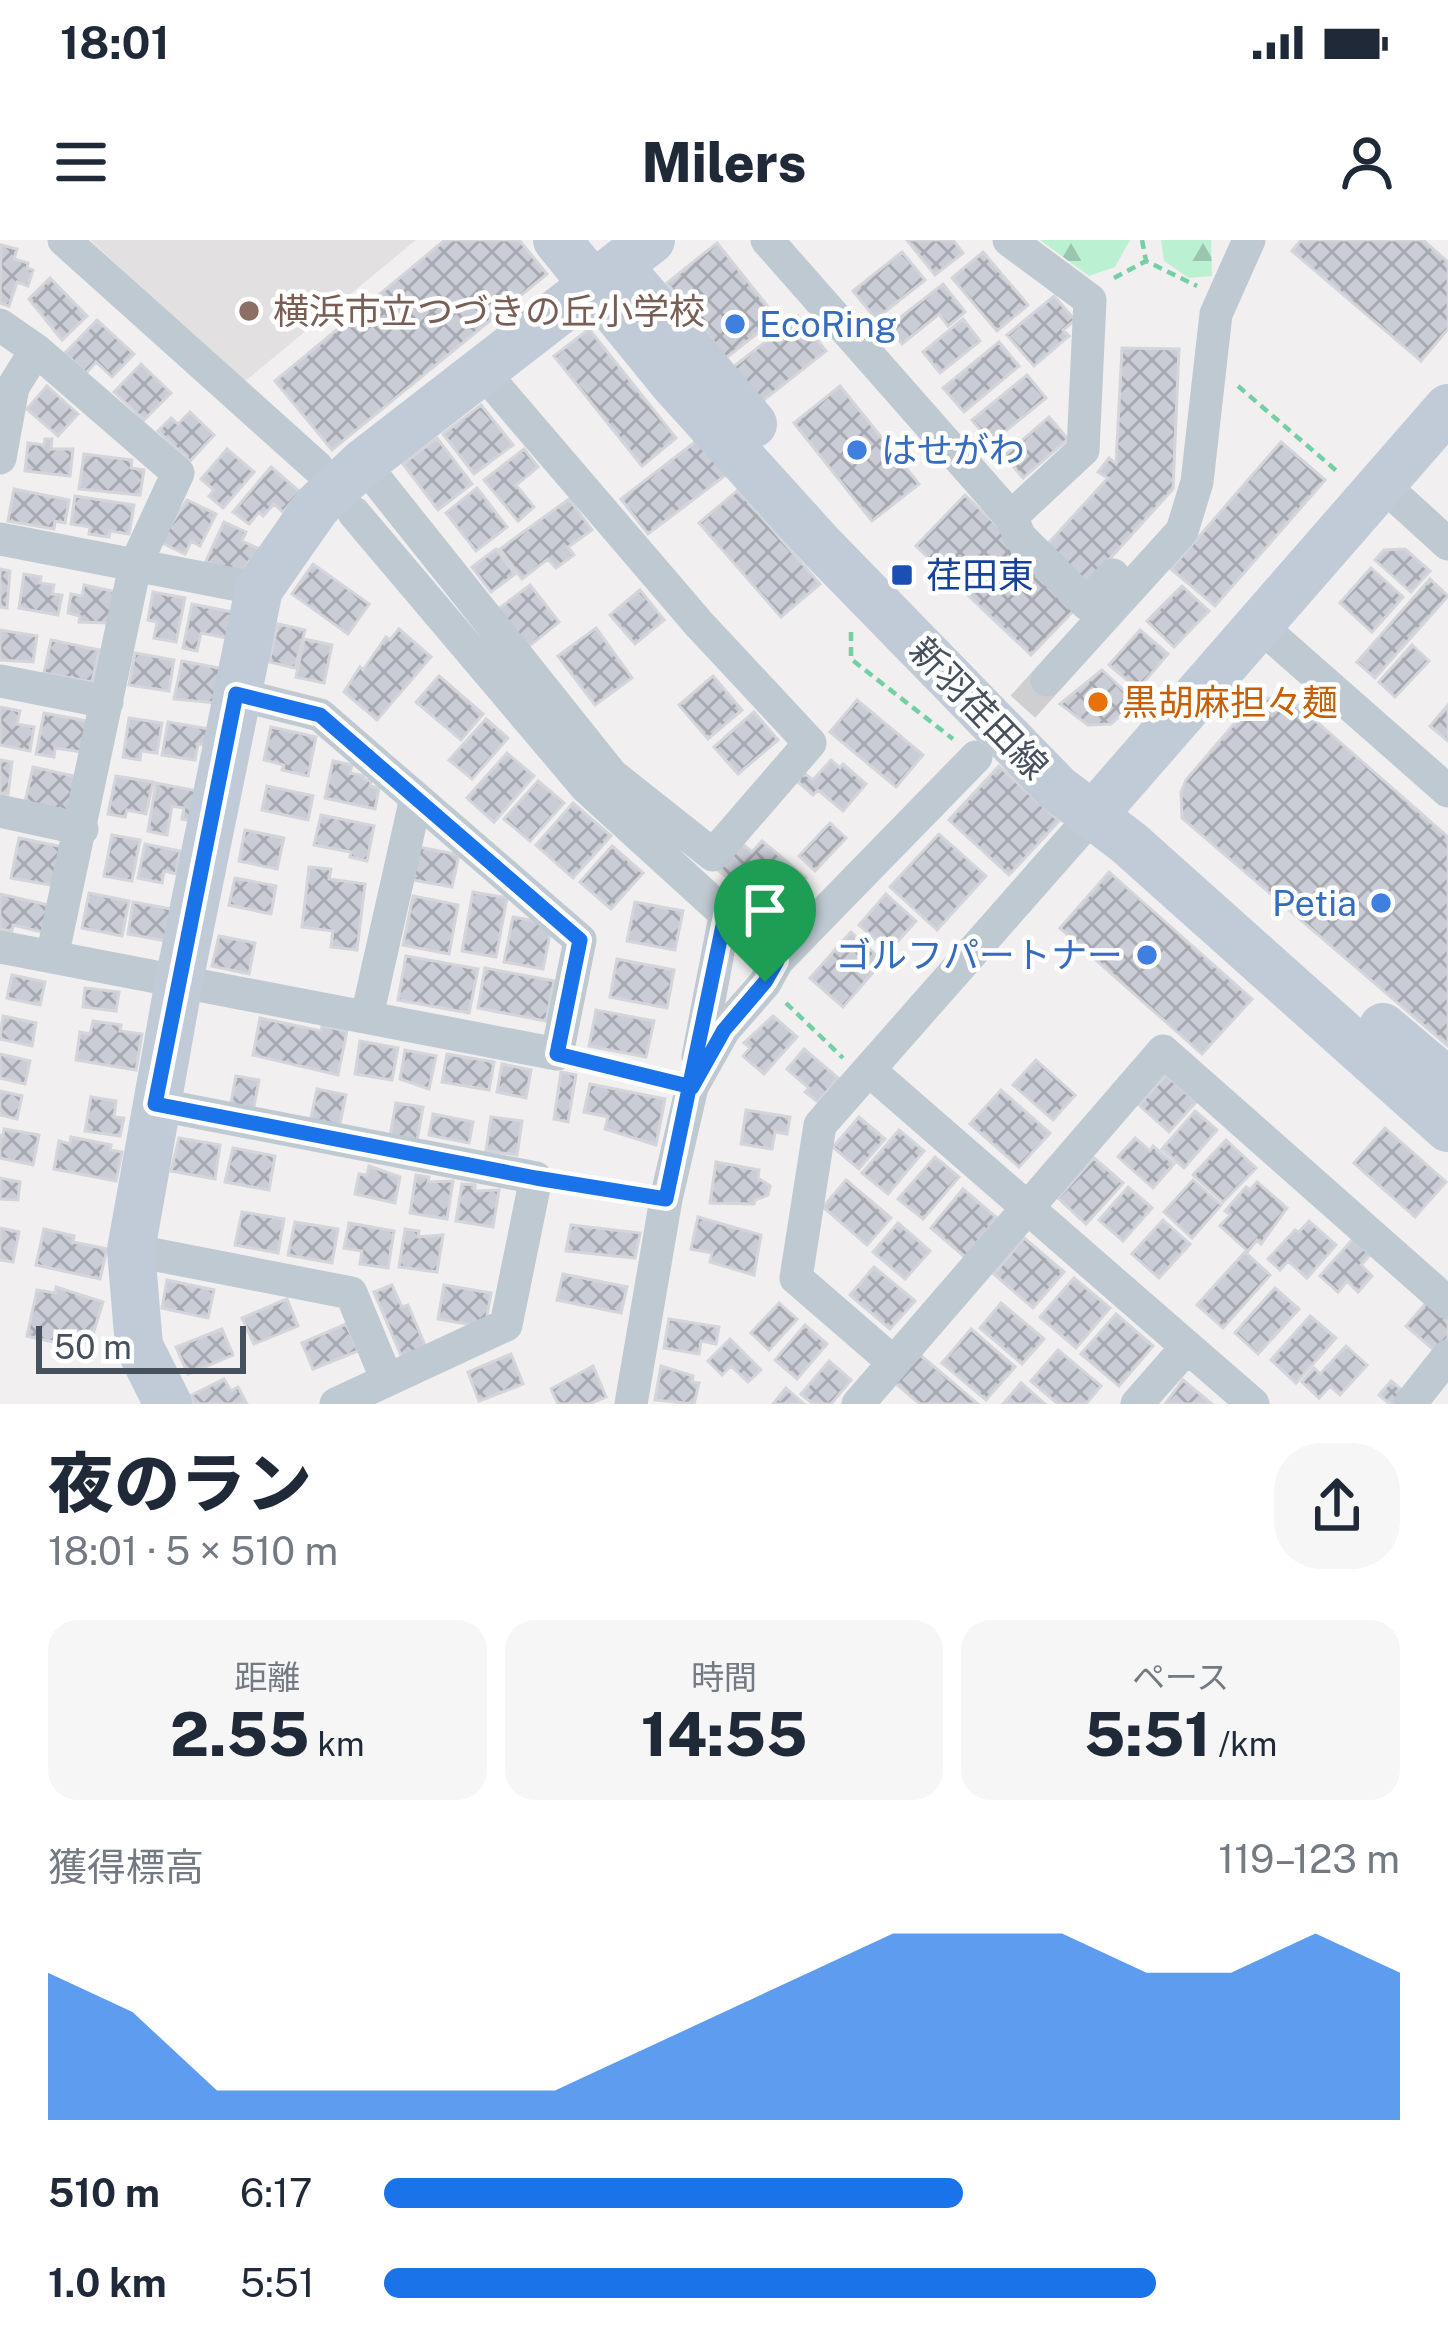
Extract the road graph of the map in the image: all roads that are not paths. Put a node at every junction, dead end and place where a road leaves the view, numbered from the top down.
1 (64, 240) edge
2 (557, 240) edge
3 (767, 240) edge
4 (1009, 240) edge
5 (1249, 240) edge
6 (615, 258) edge
7 (0, 325) edge
8 (36, 350) junction
9 (484, 373) junction
10 (1448, 408) edge
11 (0, 458) edge
12 (340, 465) junction
13 (1364, 482) junction
14 (354, 513) dead end
15 (1011, 517) junction
16 (0, 539) edge
17 (1448, 544) edge
18 (1153, 563) junction
19 (135, 566) junction
20 (259, 589) junction
21 (1258, 624) junction
22 (1047, 680) tunnel mouth
23 (0, 681) edge
24 (1329, 687) junction
25 (236, 694) junction
26 (107, 701) junction
27 (1304, 715) dead end
28 (976, 758) tunnel mouth
29 (1448, 791) edge
30 (416, 798) junction
31 (1102, 804) junction
32 (0, 812) edge
33 (82, 829) junction
34 (726, 911) junction
35 (0, 947) edge
36 (52, 958) junction
37 (771, 972) junction
38 (179, 981) junction
39 (367, 1016) junction
40 (867, 1074) junction
41 (1448, 1082) edge
42 (692, 1087) junction
43 (155, 1104) junction
44 (1448, 1128) edge
45 (1026, 1208) junction
46 (131, 1250) junction
47 (1448, 1304) edge
48 (1186, 1347) junction
49 (1448, 1356) edge
50 (893, 1362) junction
51 (388, 1379) junction
52 (167, 1404) edge
53 (336, 1404) edge
54 (632, 1404) edge
55 (858, 1404) edge
56 (1137, 1404) edge
57 (1252, 1404) edge
58 (1410, 1404) edge

1 - 12 street
2 - 6 street, 新羽荏田線
3 - 15 street
4 - 15 street
5 - 18 street
6 - 9 street
6 - 31 street, 新羽荏田線
7 - 8 street
8 - 11 street
8 - 19 street
9 - 12 street
9 - 12 street
10 - 13 street
12 - 20 street
13 - 17 street
13 - 21 street
14 - 34 street
15 - 18 street
16 - 19 street
18 - 22 street
19 - 20 street
19 - 26 street
20 - 25 street
21 - 24 street
21 - 31 street
23 - 26 street
24 - 27 lane
24 - 29 street
25 - 30 street
25 - 38 street
26 - 33 street
28 - 37 street
30 - 39 street
30 - 39 street
31 - 40 street
31 - 41 street, 新羽荏田線
31 - 44 street, 新羽荏田線
32 - 33 street
33 - 36 street
34 - 37 street
34 - 42 street
35 - 36 street
36 - 38 street
37 - 42 street
38 - 39 street
38 - 43 street
40 - 45 street
40 - 50 street
42 - 54 street
43 - 46 street
43 - 51 street
45 - 47 street
45 - 48 street
45 - 50 street
46 - 51 street
46 - 52 street
48 - 56 street
48 - 57 street
49 - 58 street
50 - 55 street
51 - 53 street

